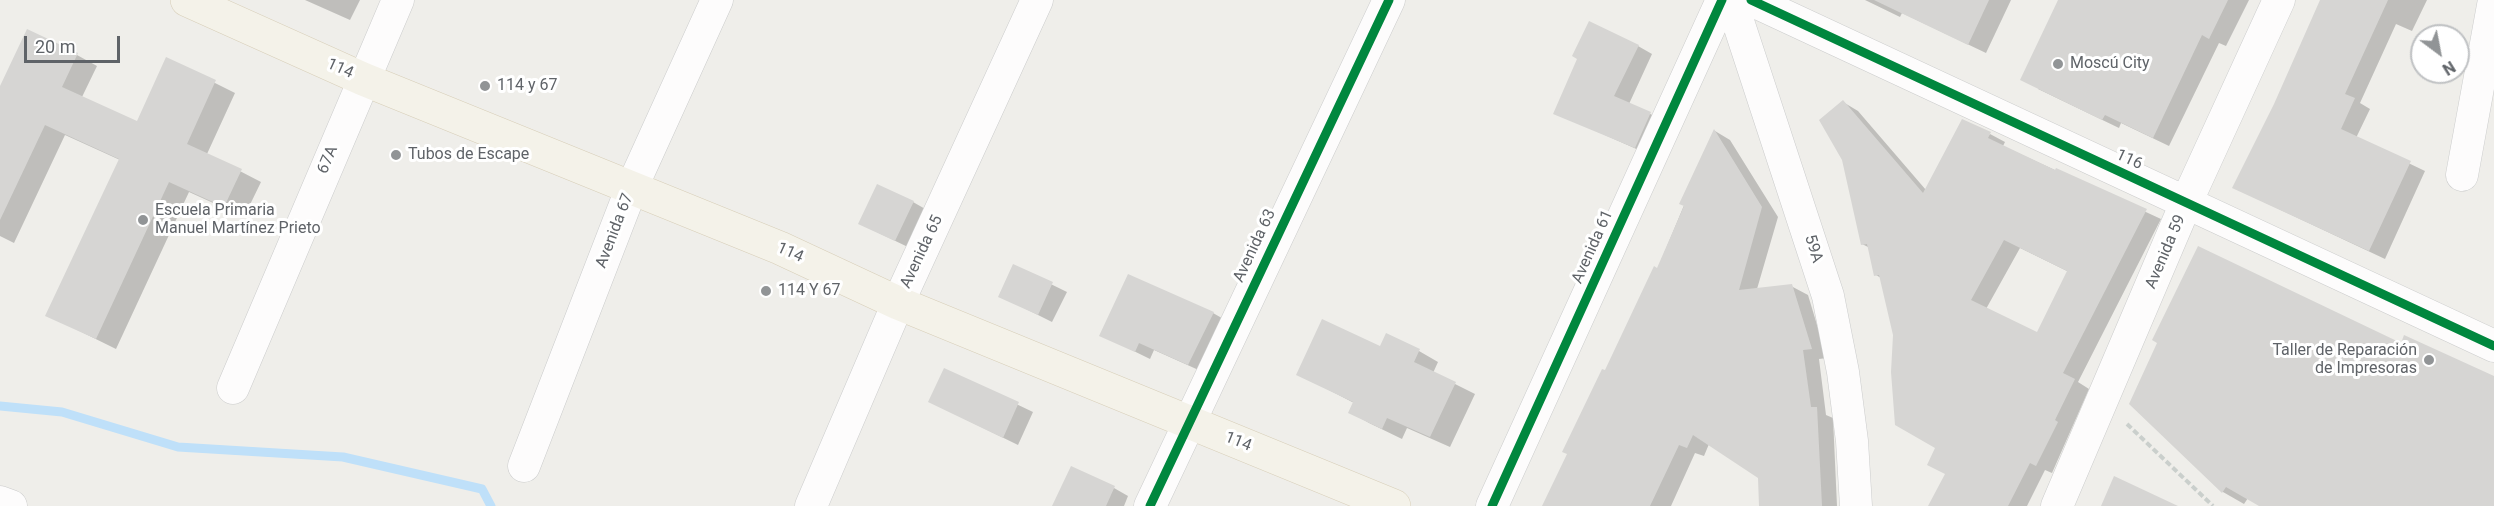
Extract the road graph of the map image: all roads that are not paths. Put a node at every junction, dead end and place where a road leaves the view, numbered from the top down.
1 (186, 0) edge
2 (398, 0) edge
3 (717, 0) edge
4 (1037, 0) edge
5 (1389, 0) edge
6 (1722, 0) edge
7 (1731, 0) edge
8 (1751, 0) edge
9 (2279, 0) edge
10 (2494, 0) edge
11 (363, 79) junction
12 (2462, 175) dead end
13 (632, 187) junction
14 (2187, 203) junction
15 (898, 303) junction
16 (2494, 346) edge
17 (233, 388) dead end
18 (1188, 421) junction
19 (524, 466) dead end
20 (0, 502) edge
21 (11, 506) edge
22 (811, 506) edge
23 (1150, 506) edge
24 (1394, 506) edge
25 (1492, 506) edge
26 (1856, 506) edge
27 (2057, 506) edge

1 - 11 main road, 114
2 - 11 street, 67A
3 - 13 street, Avenida 67
4 - 15 street, Avenida 65
5 - 18 street, Avenida 63
6 - 25 street, Avenida 61
7 - 26 street, 59A
8 - 14 street, 116
9 - 14 street, Avenida 59
10 - 12 street
11 - 13 main road, 114
11 - 17 street, 67A
13 - 15 main road, 114
13 - 19 street, Avenida 67
14 - 16 street, 116
14 - 27 street, Avenida 59
15 - 18 main road, 114
15 - 22 street, Avenida 65
18 - 23 street, Avenida 63
18 - 24 main road, 114
20 - 21 street

